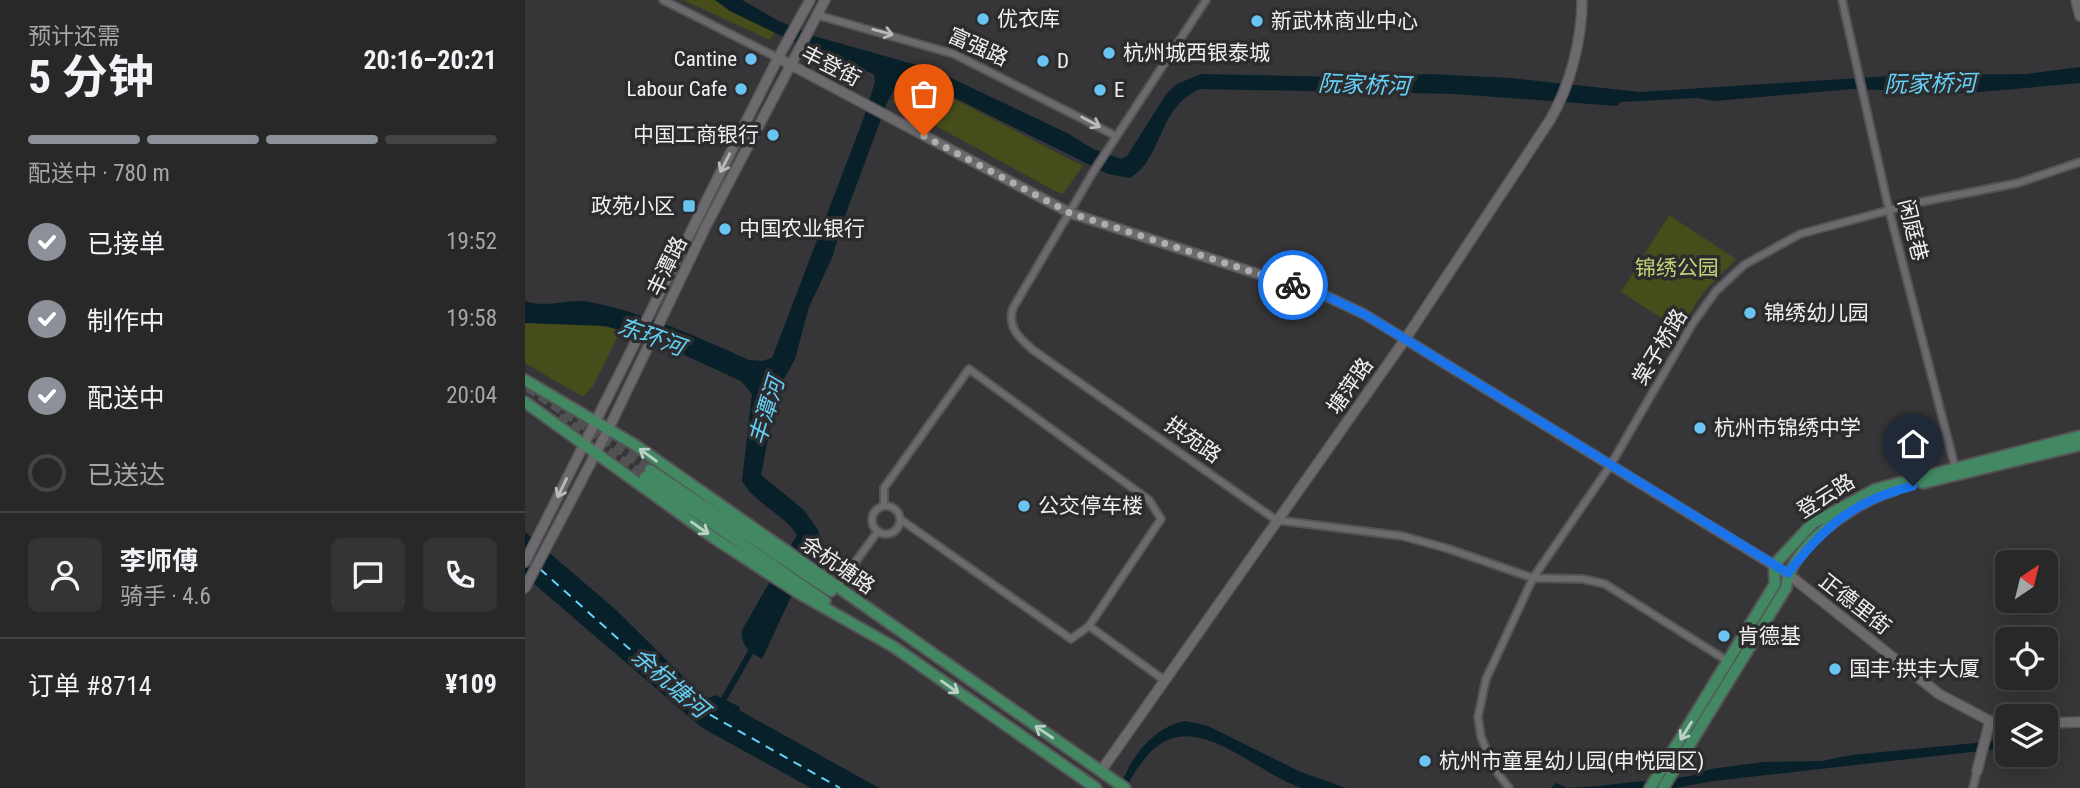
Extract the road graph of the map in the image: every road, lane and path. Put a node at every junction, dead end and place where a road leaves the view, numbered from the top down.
1 (663, 0) edge
2 (810, 0) edge
3 (825, 0) edge
4 (1206, 0) edge
5 (1582, 0) edge
6 (1842, 0) edge
7 (2076, 0) edge
8 (817, 15) junction
9 (2080, 16) edge
10 (778, 58) junction
11 (790, 65) junction
12 (1116, 136) junction
13 (2080, 162) edge
14 (1889, 210) junction
15 (1070, 213) junction
16 (1404, 341) junction
17 (525, 380) edge
18 (525, 402) edge
19 (594, 422) junction
20 (608, 430) junction
21 (2080, 436) edge
22 (2080, 445) edge
23 (583, 446) junction
24 (594, 453) junction
25 (1609, 466) junction
26 (1955, 467) junction
27 (647, 473) tunnel mouth
28 (884, 506) junction
29 (900, 519) junction
30 (1276, 520) junction
31 (878, 531) junction
32 (525, 562) edge
33 (777, 562) junction
34 (1774, 565) junction
35 (1788, 573) junction
36 (1533, 578) junction
37 (809, 583) junction
38 (838, 586) junction
39 (525, 588) edge
40 (1089, 626) junction
41 (908, 639) junction
42 (1729, 662) junction
43 (1164, 680) junction
44 (1990, 721) junction
45 (1995, 721) edge
46 (2080, 722) edge
47 (2058, 723) edge
48 (1101, 771) junction
49 (1977, 771) joint
50 (1121, 785) edge
51 (1095, 788) edge
52 (1509, 788) edge
53 (1650, 788) edge
54 (1663, 788) edge
55 (1973, 788) edge

1 - 10 street
2 - 10 street, 丰潭路
3 - 8 street, 丰潭路
4 - 12 street, 拱苑路
5 - 16 street, 塘萍路
6 - 14 street, 闲庭巷
7 - 9 street
8 - 11 street, 丰潭路
8 -> 12 street, 富强路
10 - 11 street, 丰登街
10 -> 19 street, 丰潭路
11 - 15 street, 丰登街
11 - 20 street, 丰潭路
12 - 15 street, 拱苑路
13 - 14 street, 棠子桥路
14 - 25 street, 棠子桥路
14 - 26 street, 闲庭巷
15 - 16 street
15 - 30 street, 拱苑路
16 - 25 street
16 - 30 street, 塘萍路
17 - 19 main road, 余杭塘路
18 - 23 main road, 余杭塘路
19 - 20 main road, 余杭塘路
19 - 23 street, 丰潭路
20 - 24 street, 丰潭路
33 -> 20 main road, 余杭塘路
21 - 26 main road, 登云路
22 - 35 main road, 登云路
23 - 24 main road, 余杭塘路
23 -> 32 street, 丰潭路
24 -> 33 main road, 余杭塘路
24 - 39 street, 丰潭路
25 - 34 street
25 - 36 street, 棠子桥路
26 - 34 main road, 登云路
27 - 33 main road
28 - 29 street
28 - 31 street
28 - 40 street
29 - 31 street
29 - 40 street
30 - 36 street, 拱苑路
30 - 43 street, 塘萍路
31 - 38 street
33 - 37 main road, 余杭塘路
33 - 37 main road, 余杭塘路
34 - 35 street
34 - 42 main road
35 - 44 street, 正德里街
35 - 54 main road, 登云路
36 - 42 street, 拱苑路
36 - 52 street, 棠子桥路
37 - 38 main road, 余杭塘路
37 - 41 main road
37 -> 51 main road
38 - 41 main road, 余杭塘路
40 - 43 street
48 -> 41 main road, 余杭塘路
42 -> 53 main road
43 - 48 street, 塘萍路
44 - 45 street, 正德里街
44 - 49 street
46 - 47 street
48 - 50 main road, 余杭塘路
49 - 55 street

